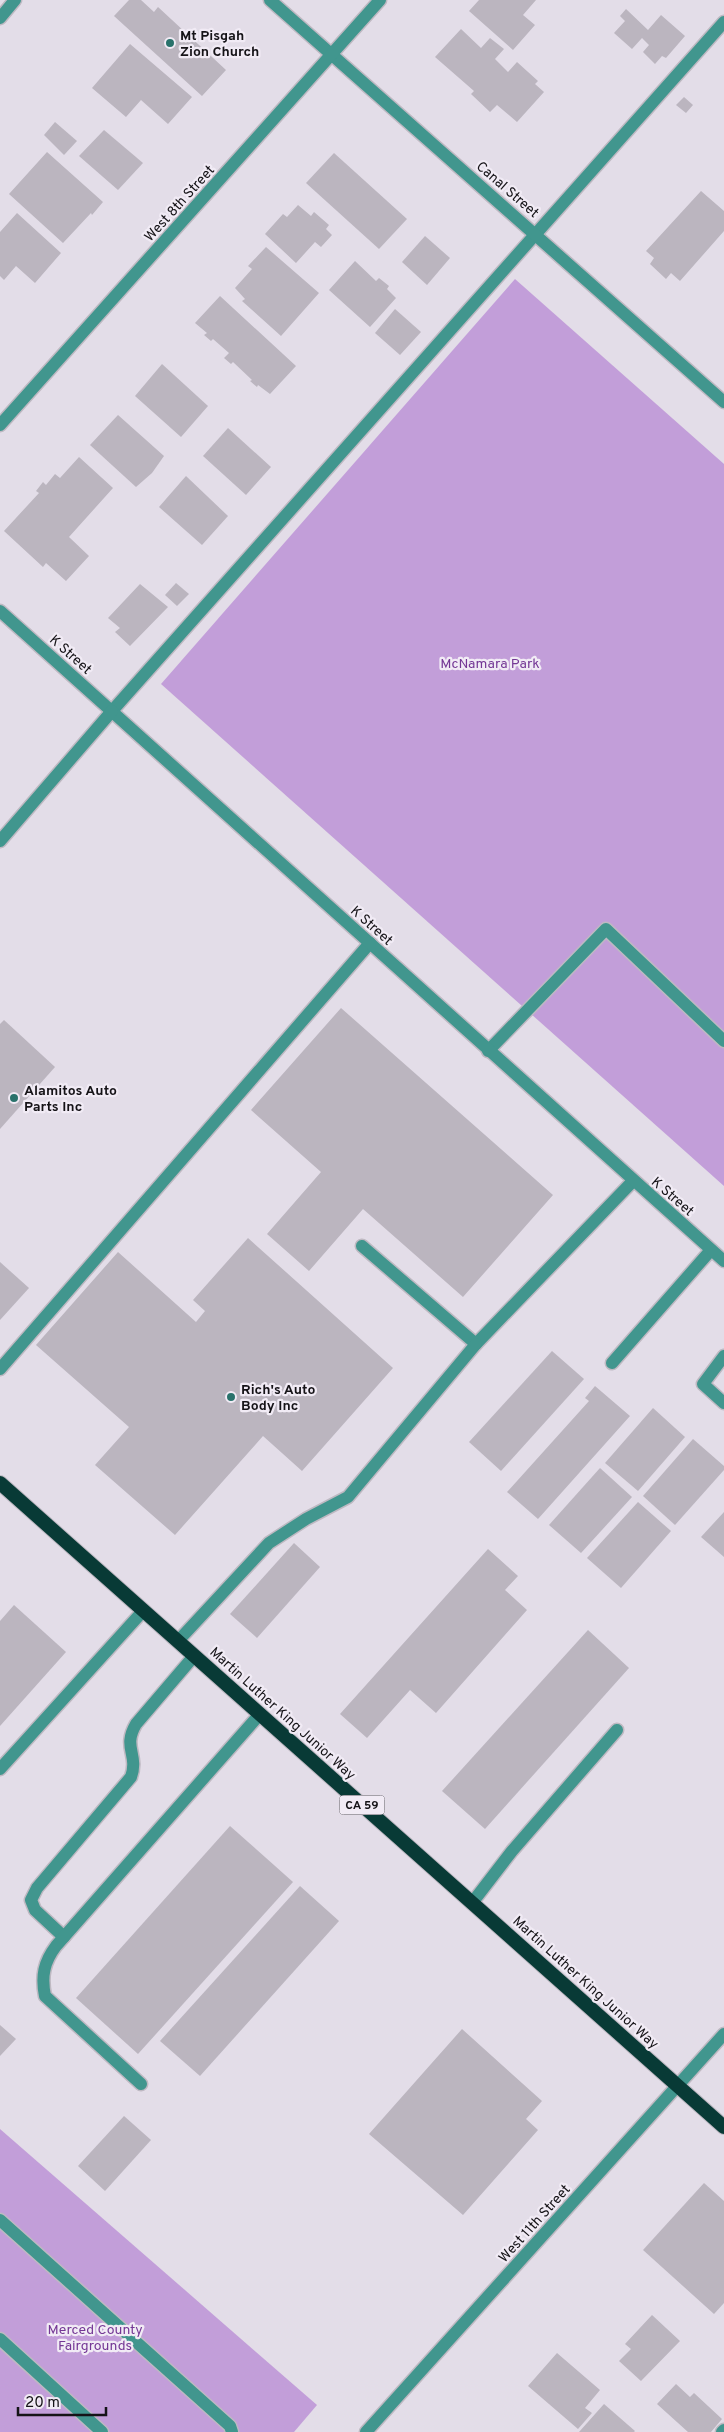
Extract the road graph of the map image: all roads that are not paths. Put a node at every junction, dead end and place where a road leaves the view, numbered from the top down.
1 (15, 0) edge
2 (270, 0) edge
3 (380, 0) edge
4 (0, 18) edge
5 (724, 22) edge
6 (332, 54) junction
7 (536, 234) junction
8 (724, 402) edge
9 (0, 425) edge
10 (0, 610) edge
11 (112, 711) junction
12 (0, 841) edge
13 (370, 943) junction
14 (724, 1041) edge
15 (488, 1051) junction
16 (632, 1181) junction
17 (362, 1246) dead end
18 (711, 1250) junction
19 (724, 1261) edge
20 (476, 1344) junction
21 (724, 1356) edge
22 (612, 1363) dead end
23 (0, 1368) edge
24 (724, 1403) edge
25 (0, 1483) edge
26 (143, 1611) junction
27 (178, 1642) junction
28 (194, 1656) junction
29 (260, 1714) junction
30 (617, 1730) dead end
31 (0, 1769) edge
32 (472, 1903) junction
33 (64, 1937) junction
34 (724, 2034) edge
35 (141, 2084) dead end
36 (678, 2086) junction
37 (724, 2127) edge
38 (0, 2220) edge
39 (0, 2338) edge
40 (102, 2432) edge
41 (232, 2432) edge
42 (366, 2432) edge

1 - 4 street
2 - 6 street, Canal Street
3 - 6 street, West 8th Street
5 - 7 street
6 - 7 street, Canal Street
6 - 9 street, West 8th Street
7 - 8 street, Canal Street
7 - 11 street
10 - 11 street, K Street
11 - 12 street
11 - 13 street, K Street
13 - 15 street, K Street
13 - 23 street
14 - 15 street
15 - 16 street, K Street
16 - 18 street, K Street
16 - 20 street
17 - 20 street
18 - 19 street, K Street
18 - 22 street
20 - 27 street
21 - 24 street
25 - 26 highway, Martin Luther King Junior Way / CA 59
26 - 27 highway, Martin Luther King Junior Way / CA 59
26 - 31 street
27 - 28 highway, Martin Luther King Junior Way / CA 59
28 - 29 highway, Martin Luther King Junior Way / CA 59
28 - 33 street
29 - 32 highway, Martin Luther King Junior Way / CA 59
29 - 33 street
30 - 32 street
32 - 36 highway, Martin Luther King Junior Way / CA 59
33 - 35 street
34 - 36 street, West 11th Street
36 - 37 highway, Martin Luther King Junior Way / CA 59
36 - 42 street, West 11th Street
38 - 41 street
39 - 40 street

